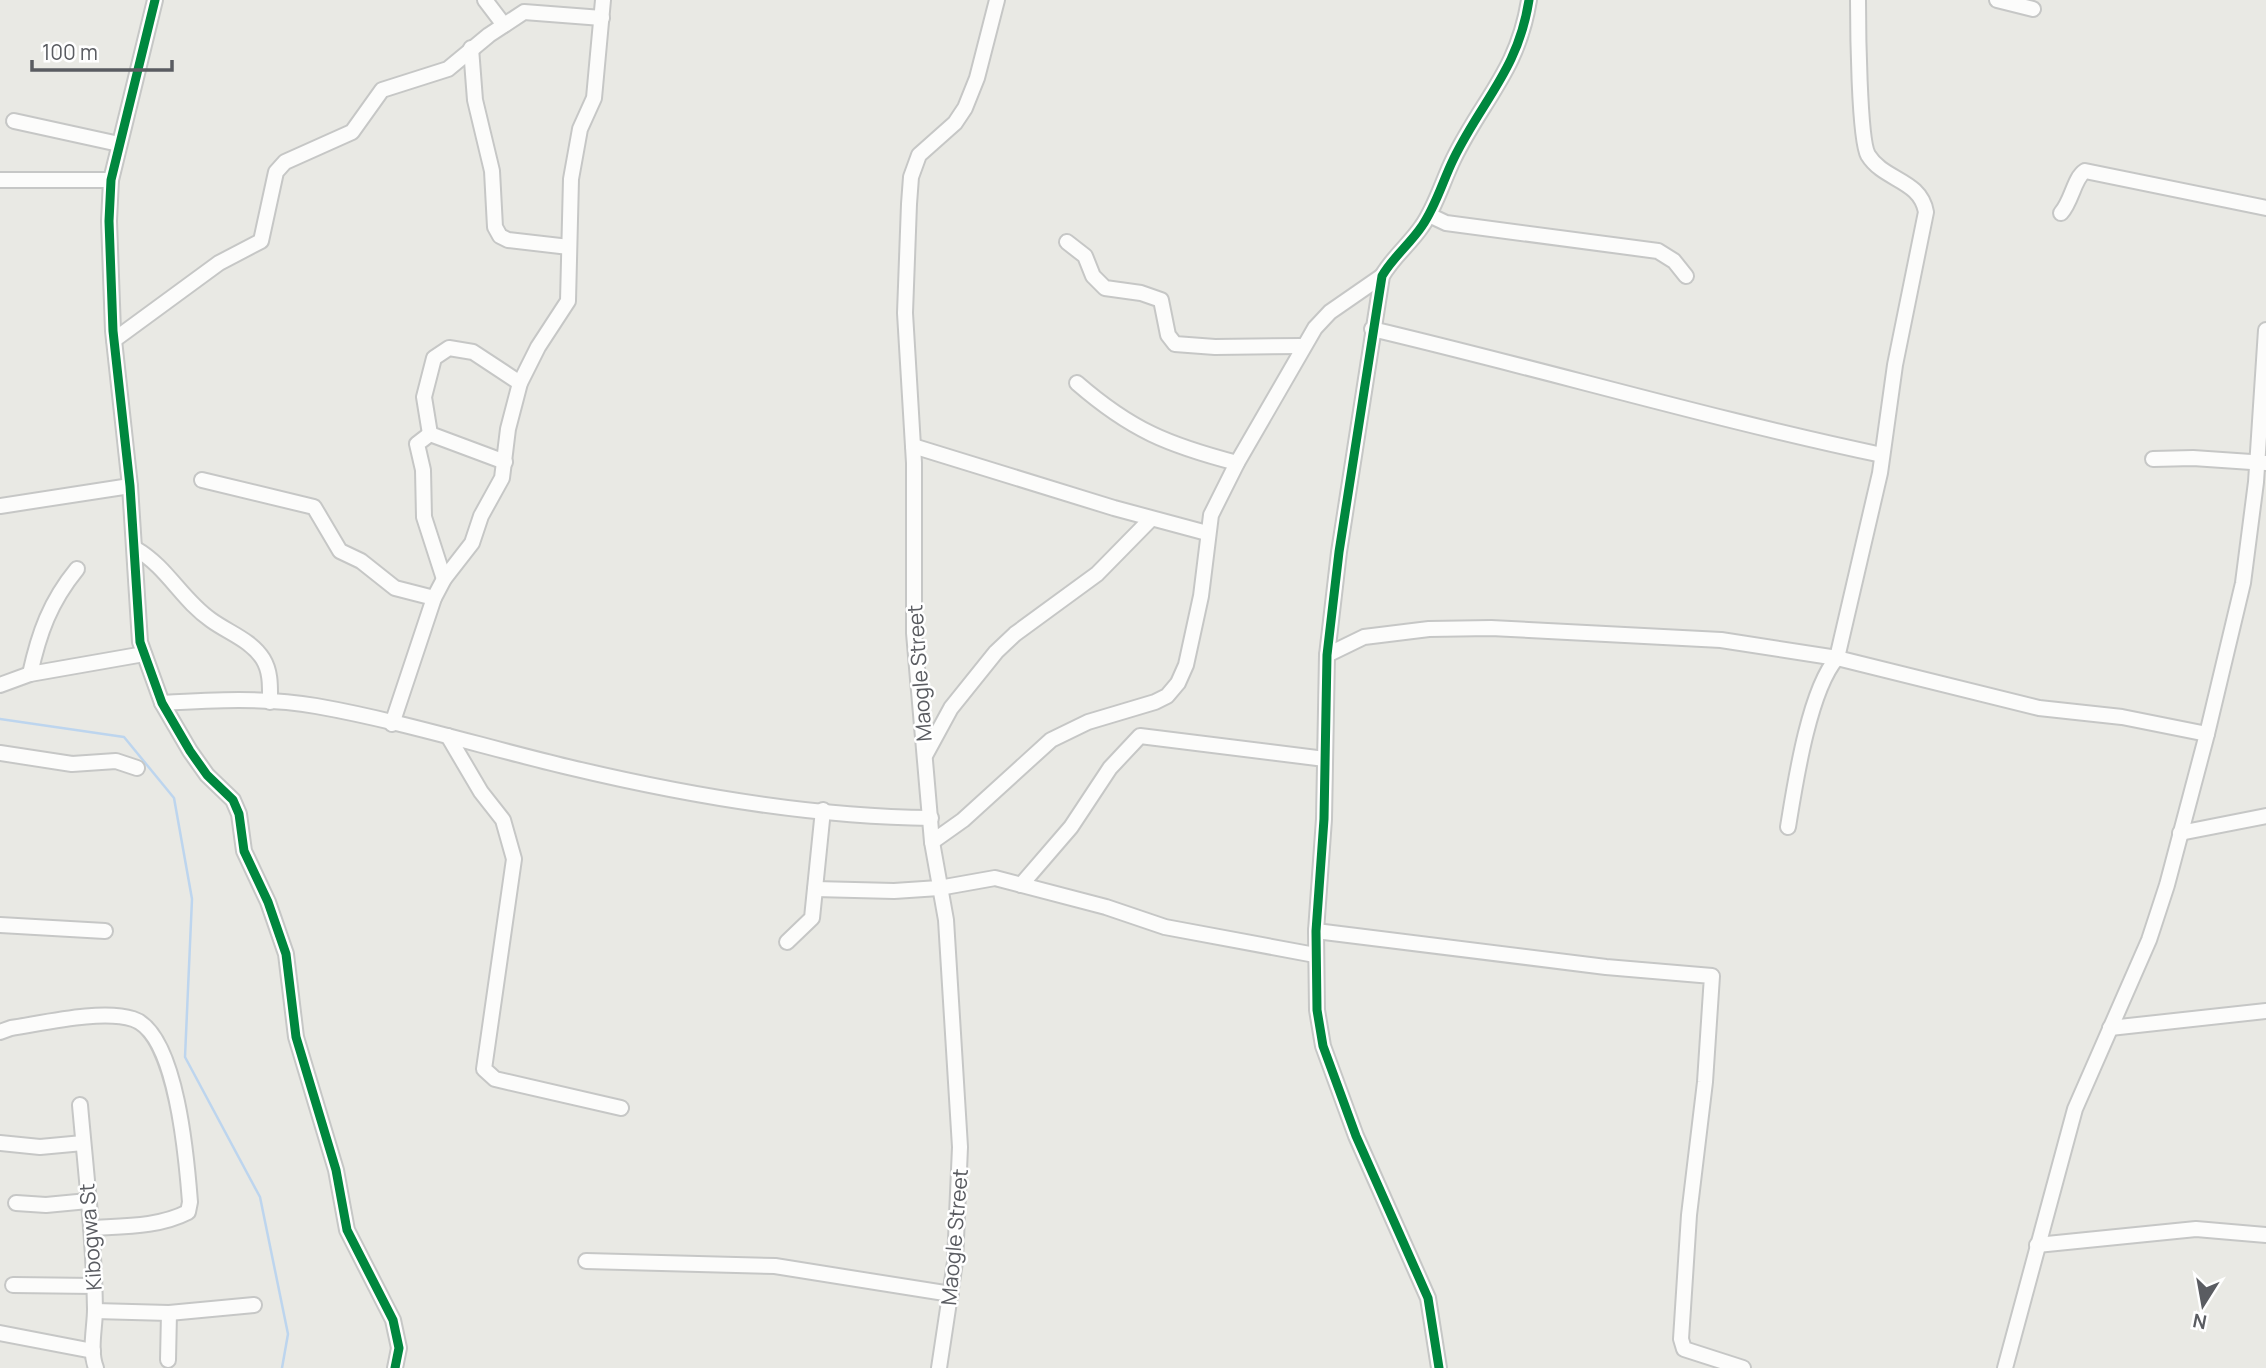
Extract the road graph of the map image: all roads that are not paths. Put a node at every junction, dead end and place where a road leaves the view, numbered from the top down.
1 (155, 0) edge
2 (485, 0) edge
3 (604, 0) edge
4 (997, 0) edge
5 (1528, 0) edge
6 (1858, 0) edge
7 (1997, 0) edge
8 (2033, 9) dead end
9 (602, 18) junction
10 (505, 25) junction
11 (471, 48) junction
12 (14, 121) dead end
13 (119, 144) junction
14 (0, 180) edge
15 (111, 180) junction
16 (2266, 208) edge
17 (2061, 213) dead end
18 (1429, 215) junction
19 (1067, 242) dead end
20 (569, 247) junction
21 (1382, 276) junction
22 (1686, 276) dead end
23 (1372, 329) junction
24 (2266, 330) edge
25 (114, 340) junction
26 (1302, 346) junction
27 (520, 383) junction
28 (1077, 383) dead end
29 (430, 434) junction
30 (913, 446) junction
31 (1882, 455) junction
32 (2153, 459) dead end
33 (505, 462) junction
34 (2261, 462) edge
35 (1237, 463) junction
36 (202, 480) dead end
37 (131, 486) junction
38 (0, 506) edge
39 (1151, 519) junction
40 (1207, 533) junction
41 (136, 550) junction
42 (77, 569) dead end
43 (444, 579) junction
44 (434, 598) junction
45 (144, 654) junction
46 (1327, 655) junction
47 (1837, 658) junction
48 (30, 674) junction
49 (0, 685) edge
50 (270, 702) junction
51 (162, 703) junction
52 (392, 724) junction
53 (2207, 734) junction
54 (448, 736) junction
55 (0, 753) edge
56 (926, 755) junction
57 (1325, 759) junction
58 (137, 768) dead end
59 (823, 810) junction
60 (2266, 816) edge
61 (930, 818) junction
62 (1788, 827) dead end
63 (2180, 833) junction
64 (932, 842) junction
65 (1021, 885) junction
66 (815, 888) junction
67 (939, 888) junction
68 (0, 925) edge
69 (105, 931) dead end
70 (1316, 931) junction
71 (787, 942) dead end
72 (1315, 955) junction
73 (2266, 1012) edge
74 (2110, 1028) junction
75 (0, 1032) edge
76 (80, 1105) dead end
77 (621, 1108) dead end
78 (0, 1143) edge
79 (83, 1143) junction
80 (88, 1201) junction
81 (16, 1203) dead end
82 (91, 1228) junction
83 (2266, 1235) edge
84 (2036, 1245) junction
85 (586, 1261) dead end
86 (13, 1285) dead end
87 (94, 1286) junction
88 (951, 1294) junction
89 (254, 1306) dead end
90 (95, 1311) junction
91 (169, 1313) junction
92 (0, 1333) edge
93 (93, 1351) junction
94 (168, 1360) dead end
95 (96, 1368) edge
96 (395, 1368) edge
97 (939, 1368) edge
98 (1439, 1368) edge
99 (1743, 1368) edge
100 (2005, 1368) edge

1 - 13 street
2 - 10 street
3 - 9 street
4 - 30 street, Maogle Street
5 - 18 street
6 - 31 street
7 - 8 street
9 - 10 street
9 - 20 street
10 - 11 street
11 - 20 street
11 - 25 street
12 - 13 street
13 - 15 street
14 - 15 street
15 - 25 street
16 - 17 street
18 - 21 street
18 - 22 street
19 - 26 street
20 - 27 street
21 - 23 street
21 - 26 street
23 - 31 street
23 - 46 street
24 - 34 street
25 - 37 street
26 - 35 street
27 - 29 street
27 - 33 street
28 - 35 street
29 - 33 street
29 - 43 street
30 - 39 street
30 - 56 street, Maogle Street
31 - 47 street
32 - 34 street
33 - 43 street
34 - 53 street
35 - 40 street
36 - 44 street
37 - 38 street
37 - 41 street
39 - 40 street
39 - 56 street
40 - 64 street
41 - 45 street
41 - 50 street
42 - 48 street
43 - 44 street
44 - 52 street
45 - 48 street
45 - 51 street
46 - 47 street
46 - 57 street
47 - 53 street
47 - 62 street
48 - 49 street
50 - 51 street
50 - 52 street
51 - 96 street
52 - 54 street
53 - 63 street
54 - 59 street
54 - 77 street
55 - 58 street
56 - 61 street, Maogle Street
57 - 65 street
57 - 70 street
59 - 61 street
59 - 66 street
60 - 63 street
61 - 64 street, Maogle Street
63 - 74 street
64 - 67 street, Maogle Street
65 - 67 street
65 - 72 street
66 - 67 street
66 - 71 street
67 - 88 street, Maogle Street
68 - 69 street
70 - 72 street
70 - 99 street
72 - 98 street
73 - 74 street
74 - 84 street
75 - 82 street
76 - 79 street, Kibogwa St
78 - 79 street
79 - 80 street, Kibogwa St
80 - 81 street
80 - 82 street, Kibogwa St
82 - 87 street, Kibogwa St
83 - 84 street
84 - 100 street
85 - 88 street
86 - 87 street
87 - 90 street, Kibogwa St
88 - 97 street, Maogle Street
89 - 91 street
90 - 91 street
90 - 93 street, Kibogwa St
91 - 94 street
92 - 93 street
93 - 95 street, Kibogwa St

